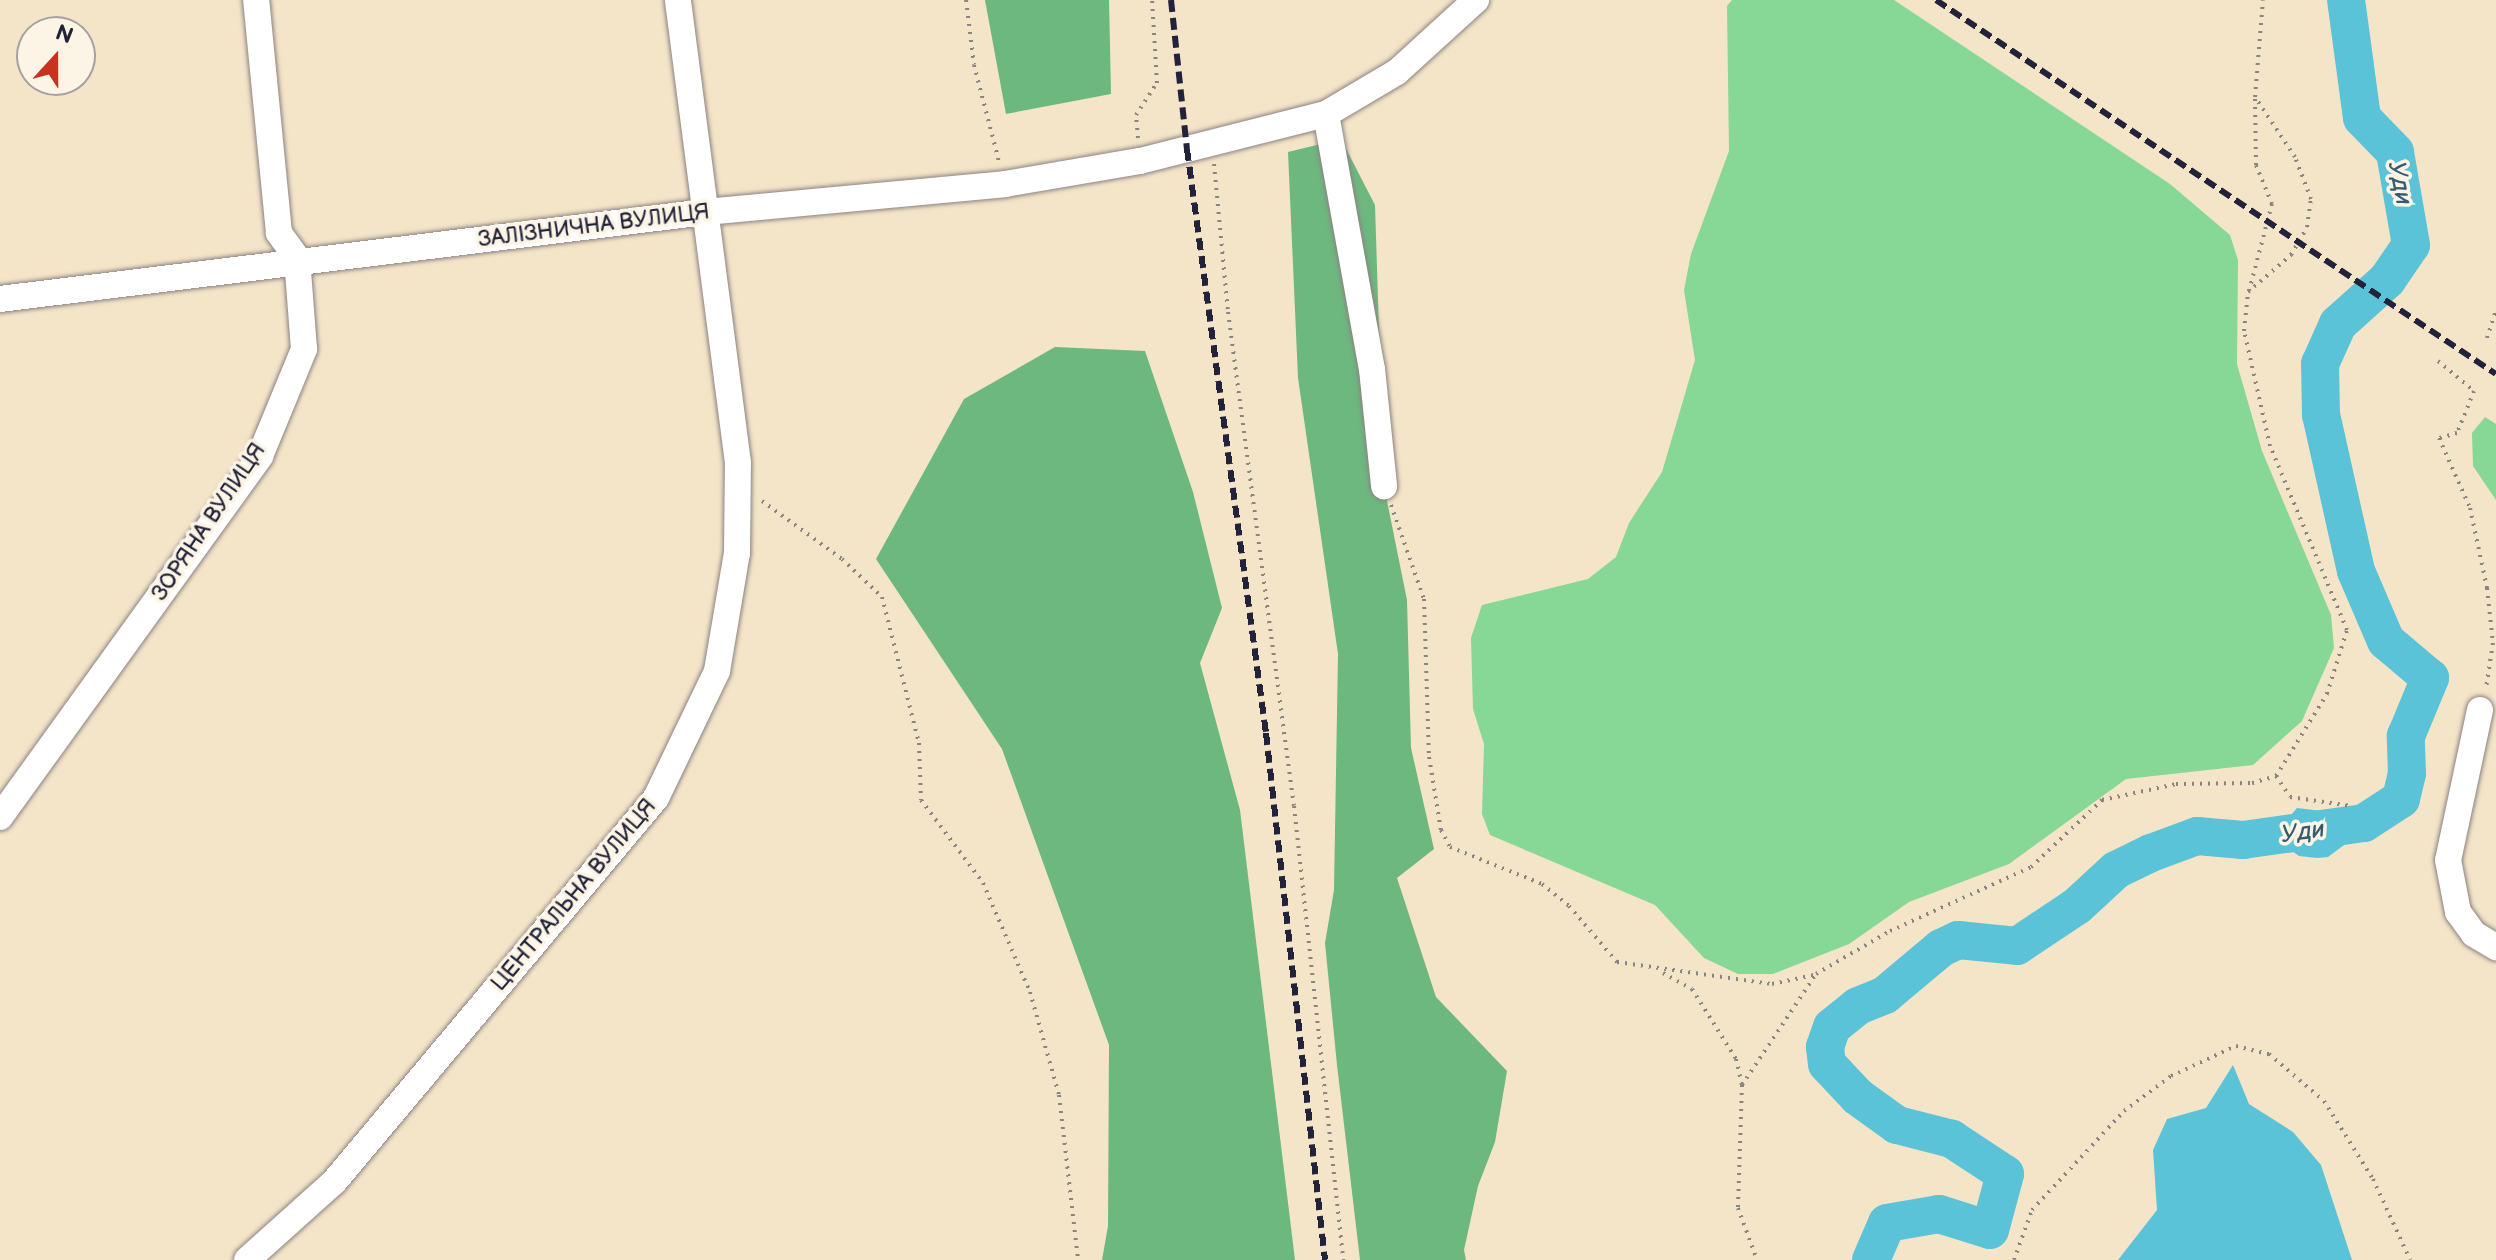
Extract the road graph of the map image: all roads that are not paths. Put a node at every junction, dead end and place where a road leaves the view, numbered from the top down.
1 (256, 0) edge
2 (678, 0) edge
3 (1476, 0) edge
4 (1326, 114) junction
5 (705, 212) junction
6 (297, 258) junction
7 (0, 299) edge
8 (1384, 486) road end
9 (2480, 710) road end
10 (0, 817) edge
11 (2496, 947) edge
12 (247, 1260) edge

1 - 6 street, ЗОРЯНА ВУЛИЦЯ
2 - 5 street, ЦЕНТРАЛЬНА ВУЛИЦЯ
3 - 4 street, ЗАЛІЗНИЧНА ВУЛИЦЯ
4 - 5 street, ЗАЛІЗНИЧНА ВУЛИЦЯ
4 - 8 street
5 - 6 street, ЗАЛІЗНИЧНА ВУЛИЦЯ
5 - 12 street, ЦЕНТРАЛЬНА ВУЛИЦЯ
6 - 7 street, ЗАЛІЗНИЧНА ВУЛИЦЯ
6 - 10 street, ЗОРЯНА ВУЛИЦЯ
9 - 11 street

